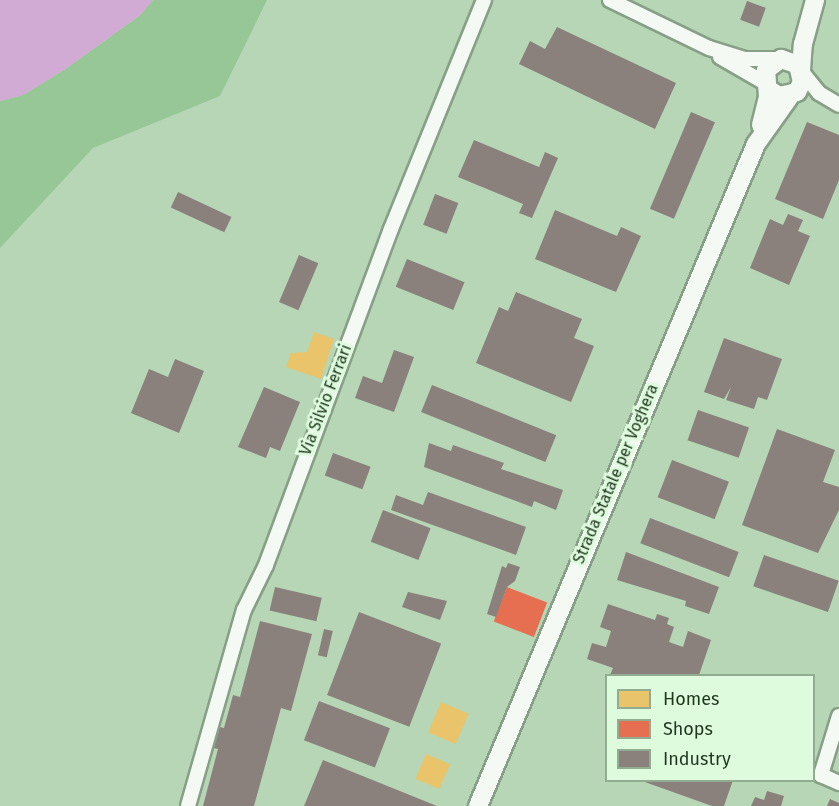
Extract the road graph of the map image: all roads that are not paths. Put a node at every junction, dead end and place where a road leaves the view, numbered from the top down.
1 (484, 0) edge
2 (610, 0) edge
3 (813, 5) edge
4 (709, 48) junction
5 (780, 59) junction
6 (802, 71) junction
7 (767, 86) junction
8 (791, 95) junction
9 (836, 104) edge
10 (756, 144) junction
11 (839, 716) edge
12 (839, 783) edge
13 (188, 806) edge
14 (478, 806) edge

1 - 13 street, Via Silvio Ferrari
2 - 4 street
3 - 5 main road, Strada Statale per Voghera
3 - 6 main road, Strada Statale per Voghera
4 - 5 street
4 - 7 street
5 - 6 main road
5 - 7 main road, Strada Statale per Voghera
6 - 8 main road, Strada Statale per Voghera
6 - 9 street
7 - 8 main road
7 - 10 main road, Strada Statale per Voghera
8 - 9 street
8 - 10 main road, Strada Statale per Voghera
10 - 14 main road, Strada Statale per Voghera
11 - 12 street

